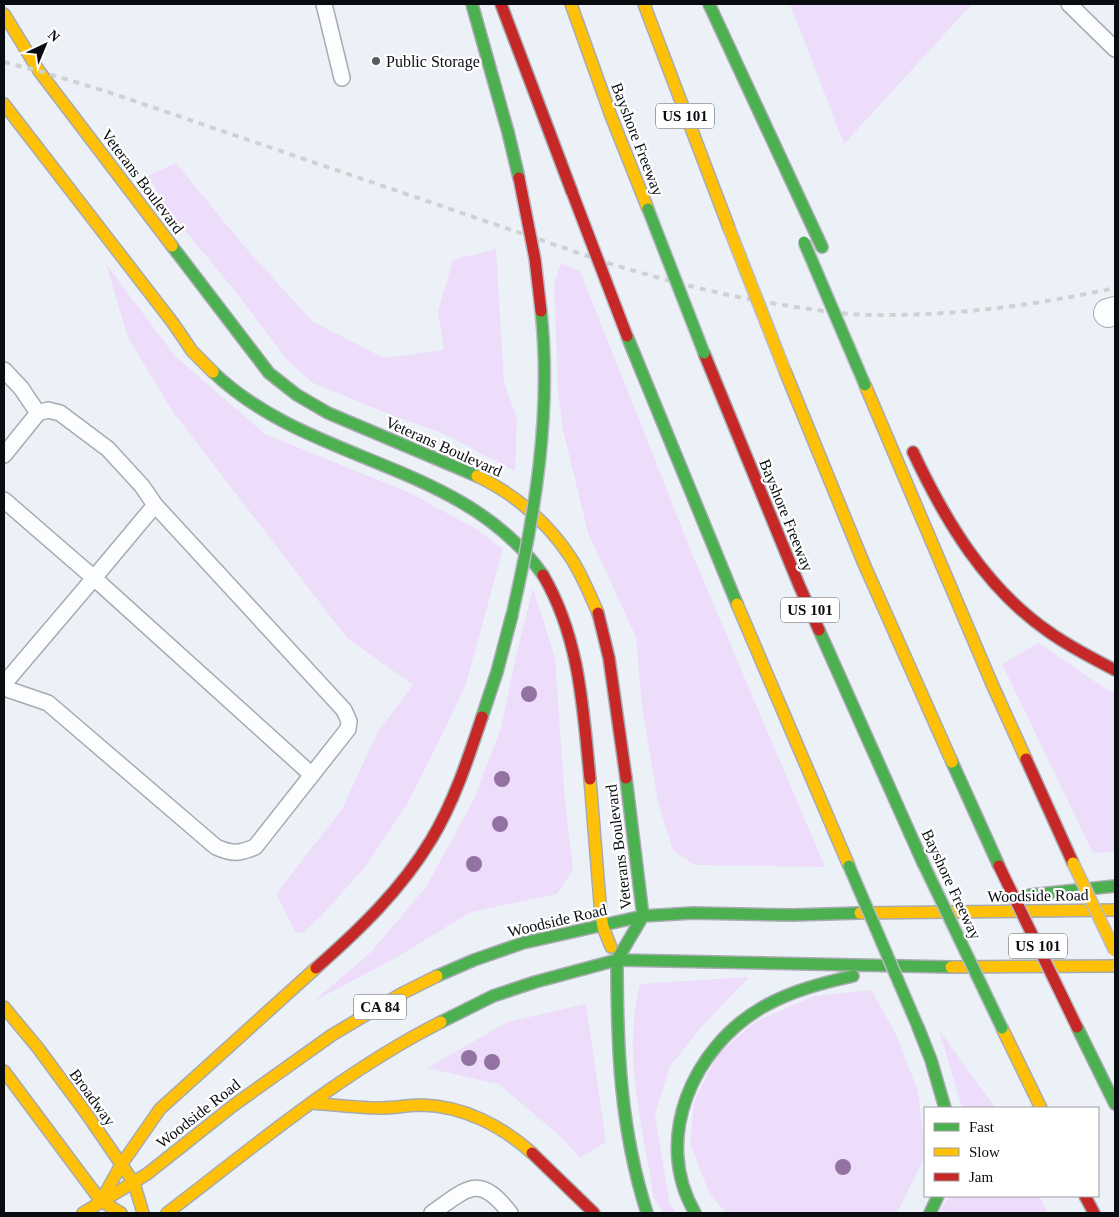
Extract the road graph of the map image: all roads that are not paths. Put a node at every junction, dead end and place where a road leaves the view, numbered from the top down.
1 (324, 4) edge
2 (472, 4) edge
3 (501, 4) edge
4 (571, 4) edge
5 (644, 4) edge
6 (709, 4) edge
7 (1069, 4) edge
8 (4, 14) edge
9 (1115, 49) edge
10 (342, 78) dead end
11 (4, 104) edge
12 (786, 196) dead end
13 (802, 237) dead end
14 (824, 251) dead end
15 (4, 370) edge
16 (38, 413) junction
17 (909, 442) dead end
18 (4, 455) edge
19 (4, 500) edge
20 (155, 505) junction
21 (94, 578) junction
22 (1115, 670) edge
23 (4, 686) edge
24 (312, 775) junction
25 (1115, 886) edge
26 (998, 898) dead end
27 (978, 900) dead end
28 (1115, 910) edge
29 (842, 913) junction
30 (643, 916) junction
31 (602, 925) junction
32 (1115, 951) edge
33 (617, 960) junction
34 (1115, 966) edge
35 (908, 967) junction
36 (4, 1007) edge
37 (4, 1071) edge
38 (312, 1103) junction
39 (1115, 1104) edge
40 (945, 1107) edge
41 (1041, 1107) edge
42 (121, 1165) junction
43 (134, 1183) junction
44 (938, 1197) edge
45 (1086, 1197) edge
46 (101, 1201) junction
47 (83, 1213) edge
48 (121, 1213) edge
49 (143, 1213) edge
50 (167, 1213) edge
51 (432, 1213) edge
52 (510, 1213) edge
53 (594, 1213) edge
54 (647, 1213) edge
55 (695, 1213) edge
56 (930, 1213) edge
57 (1094, 1213) edge

1 - 10 lane
2 - 42 main road, bridge
3 - 40 main road, bridge
4 - 41 main road, Bayshore Freeway / US 101, bridge
5 - 39 main road, US 101, bridge
6 - 12 main road
6 - 14 main road
7 - 9 lane
8 - 30 main road, Veterans Boulevard
11 - 31 main road, Veterans Boulevard
13 - 32 main road, bridge
15 - 16 lane
16 - 18 lane
16 - 20 lane
17 - 22 main road
19 - 21 lane
20 - 21 lane
20 - 24 lane
21 - 23 lane
21 - 24 lane
23 - 24 lane
25 - 26 main road
27 - 29 main road
28 - 29 main road, Woodside Road
29 - 30 main road, Woodside Road / CA 84
30 - 31 main road, Woodside Road / CA 84
30 - 33 main road, Veterans Boulevard
31 - 33 main road, Veterans Boulevard
31 - 43 main road, Woodside Road / CA 84
33 - 35 main road
33 - 38 main road
33 - 54 main road
34 - 35 main road
35 - 55 main road
36 - 42 main road, Broadway
37 - 46 main road
38 - 50 main road
38 - 53 main road
42 - 43 main road, Broadway
42 - 46 main road
43 - 46 main road, Woodside Road / CA 84
43 - 49 main road, Broadway
44 - 56 main road
45 - 57 main road
46 - 47 main road, Woodside Road / CA 84
46 - 48 main road
51 - 52 lane

